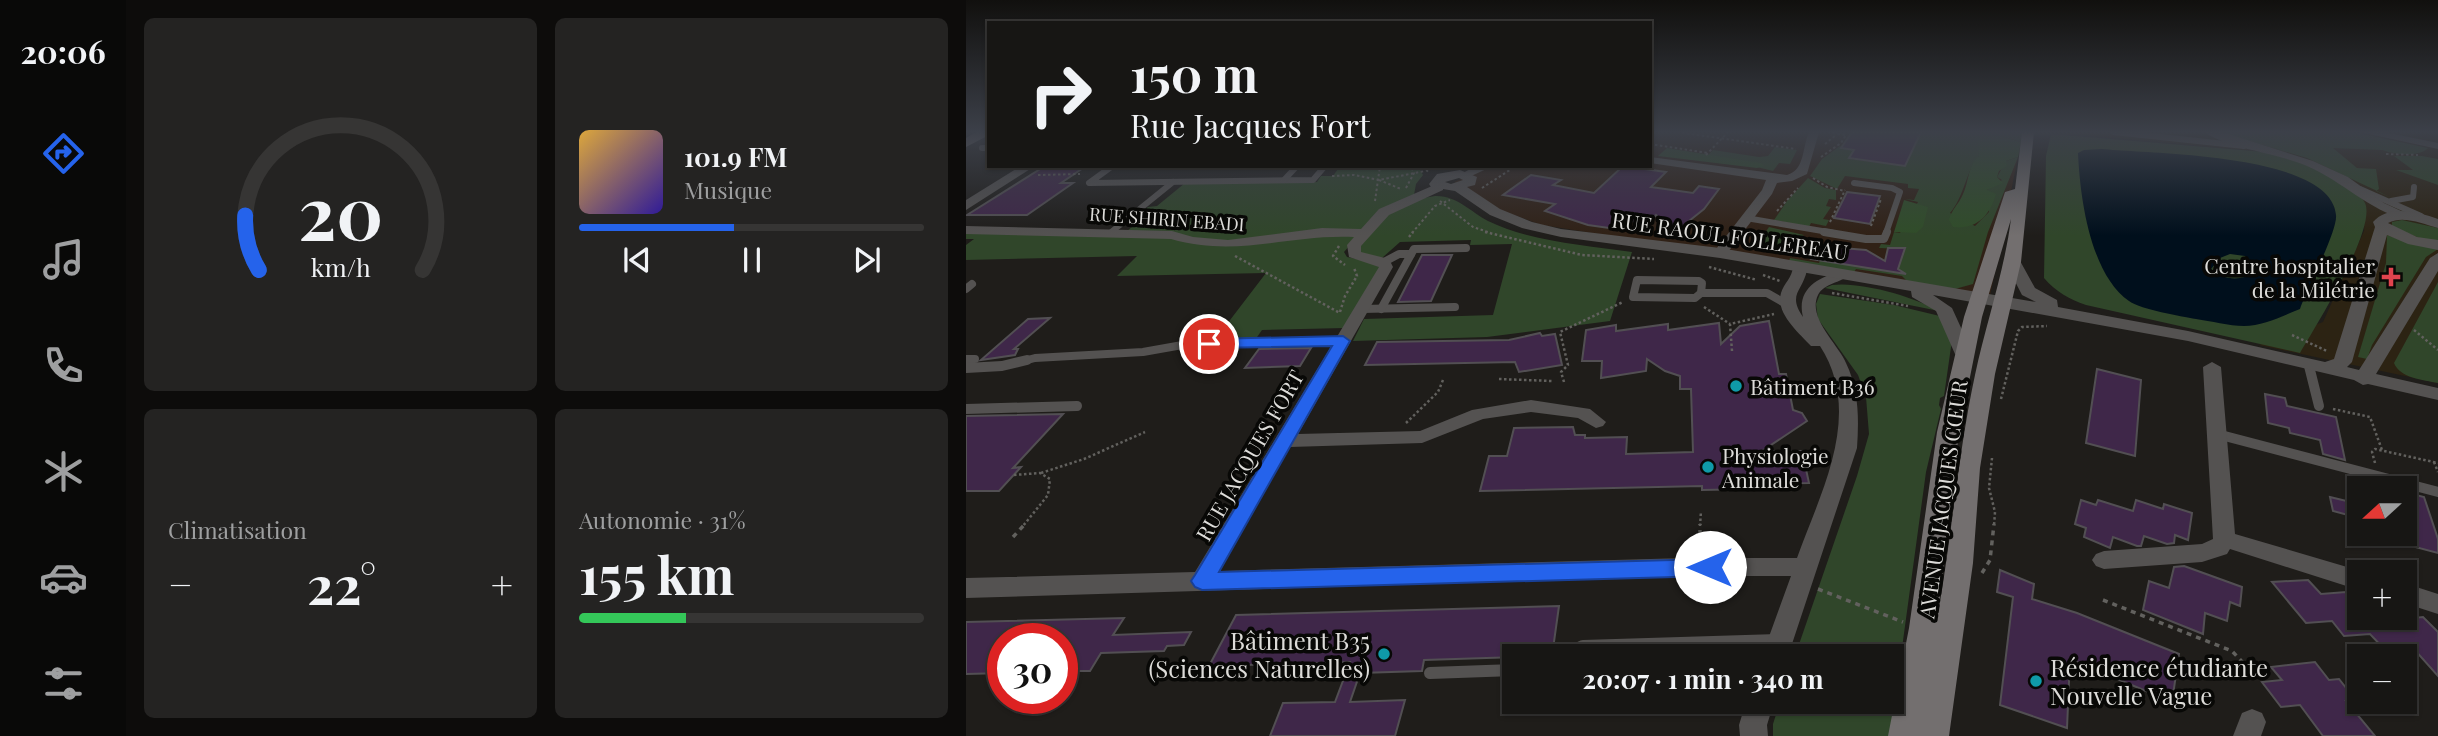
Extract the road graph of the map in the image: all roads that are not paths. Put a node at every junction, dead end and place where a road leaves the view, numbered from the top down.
1 (1700, 166) edge
2 (1806, 166) edge
3 (2019, 166) edge
4 (2024, 166) edge
5 (2315, 166) edge
6 (1026, 168) edge
7 (1110, 168) edge
8 (1295, 168) edge
9 (1323, 168) edge
10 (1479, 168) edge
11 (1447, 176) edge
12 (1284, 180) junction
13 (1774, 180) junction
14 (1173, 182) junction
15 (1852, 182) road end
16 (2414, 187) dead end
17 (2358, 190) junction
18 (2391, 201) junction
19 (966, 206) edge
20 (2406, 216) junction
21 (1746, 218) junction
22 (2435, 222) edge
23 (2383, 223) junction
24 (966, 230) edge
25 (1110, 233) junction
26 (1357, 233) junction
27 (2438, 245) edge
28 (1466, 247) dead end
29 (1720, 253) junction
30 (1411, 254) junction
31 (1391, 258) junction
32 (2438, 258) edge
33 (2013, 261) junction
34 (1800, 267) junction
35 (1842, 275) junction
36 (1895, 284) junction
37 (1700, 289) junction
38 (1917, 293) junction
39 (1790, 302) junction
40 (1979, 302) junction
41 (2003, 306) junction
42 (1455, 307) dead end
43 (1371, 309) junction
44 (2358, 314) junction
45 (2137, 326) junction
46 (1343, 341) junction
47 (1964, 354) junction
48 (2211, 355) junction
49 (1838, 361) junction
50 (2320, 362) junction
51 (966, 368) edge
52 (2363, 379) junction
53 (2438, 394) edge
54 (1077, 406) dead end
55 (2319, 406) road end
56 (966, 409) edge
57 (1596, 422) dead end
58 (2217, 434) junction
59 (1284, 441) junction
60 (2438, 492) edge
61 (2224, 539) junction
62 (2104, 560) dead end
63 (1803, 574) junction
64 (2347, 576) edge
65 (1202, 581) junction
66 (966, 587) edge
67 (2417, 597) edge
68 (2438, 604) edge
69 (1778, 644) edge
70 (1502, 670) edge
71 (1430, 673) dead end
72 (1904, 736) edge
73 (1933, 736) edge

1 - 13 street
2 - 13 street
3 - 40 main road, AVENUE JACQUES CŒUR
4 - 33 main road, AVENUE JACQUES CŒUR
5 - 17 street
6 - 19 street
7 - 14 lane
8 - 12 lane
9 - 12 lane
10 - 11 street
11 - 26 street
11 - 29 street, RUE RAOUL FOLLEREAU
12 - 14 lane
13 - 21 street
14 - 25 lane
15 - 21 lane
16 - 18 lane
17 - 18 lane
17 - 20 street
17 - 23 street
18 - 22 lane
20 - 22 street
20 - 23 street
21 - 29 street
23 - 27 street
23 - 44 street
24 - 25 street, RUE SHIRIN EBADI
25 - 26 street, RUE SHIRIN EBADI
26 - 31 street
28 - 30 lane
29 - 34 street, RUE RAOUL FOLLEREAU
30 - 31 lane
30 - 43 lane
31 - 43 street, RUE JACQUES FORT
32 - 52 street
33 - 41 main road, AVENUE JACQUES CŒUR
33 - 45 street
34 - 35 street, RUE RAOUL FOLLEREAU
34 - 39 street
35 - 36 street, RUE RAOUL FOLLEREAU
35 - 49 street
36 - 38 street
36 - 40 street, RUE RAOUL FOLLEREAU
37 - 37 lane
37 - 39 lane
37 - 39 lane
38 - 40 street
38 - 47 street
39 - 49 street
40 - 41 street
40 - 47 main road, AVENUE JACQUES CŒUR
41 - 45 street
41 - 48 street
41 - 73 main road, AVENUE JACQUES CŒUR
42 - 43 lane
43 - 46 street, RUE JACQUES FORT
44 - 50 street
44 - 52 street
45 - 48 street
46 - 51 lane
46 - 59 street, RUE JACQUES FORT
47 - 72 main road, AVENUE JACQUES CŒUR
48 - 50 street
48 - 58 street
49 - 63 street
50 - 52 street
50 - 55 lane
52 - 53 street
54 - 56 lane
57 - 59 street
58 - 60 lane
58 - 61 street
59 - 65 street, RUE JACQUES FORT
61 - 62 street
61 - 64 street
63 - 65 street
63 - 69 street
65 - 66 street
67 - 68 street
70 - 71 lane

